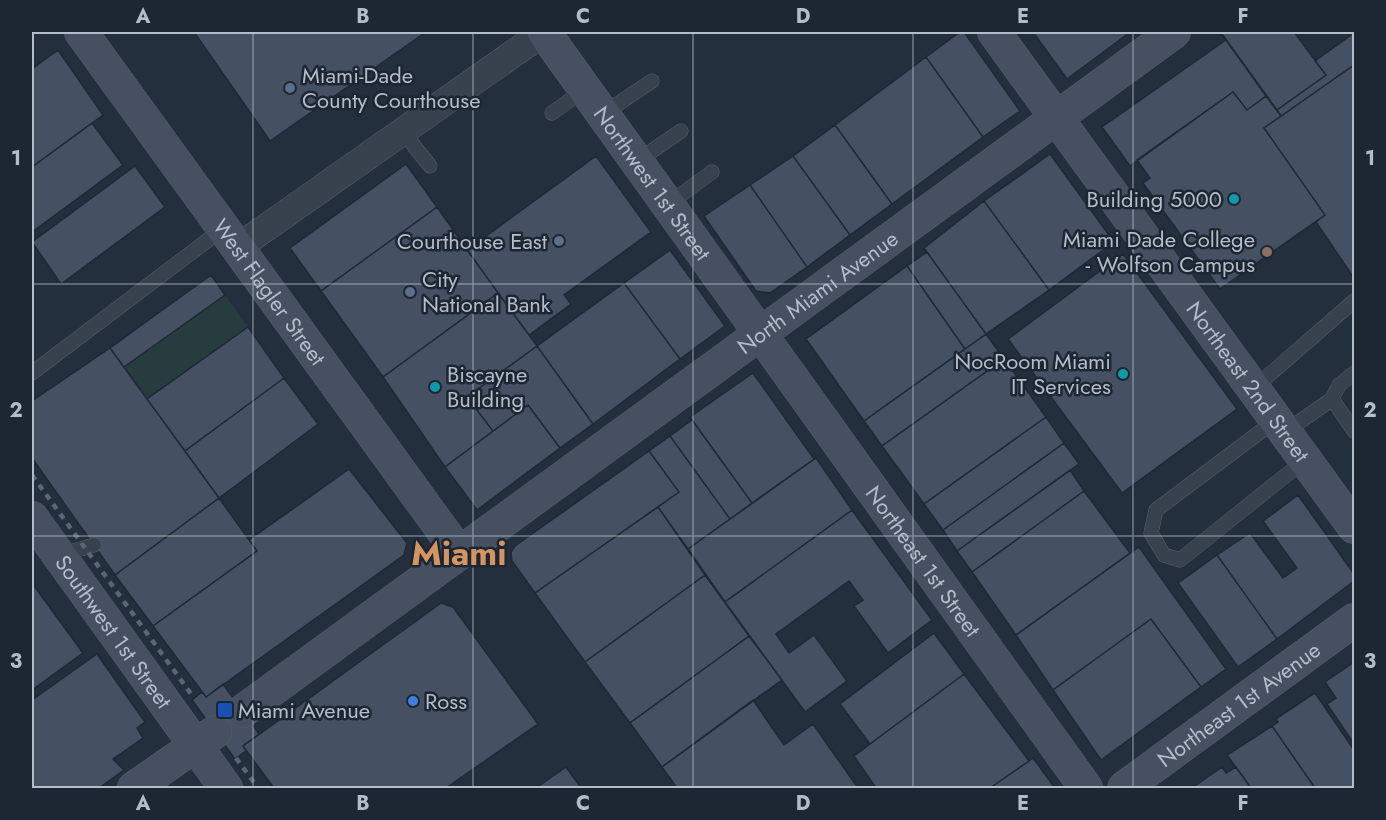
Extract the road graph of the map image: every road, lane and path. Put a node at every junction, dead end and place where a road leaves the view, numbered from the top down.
1 (81, 32) edge
2 (544, 32) edge
3 (994, 32) edge
4 (1174, 32) edge
5 (651, 81) dead end
6 (594, 102) junction
7 (552, 113) dead end
8 (1057, 118) junction
9 (681, 131) dead end
10 (403, 132) junction
11 (637, 161) junction
12 (430, 166) dead end
13 (711, 172) dead end
14 (668, 204) junction
15 (230, 238) junction
16 (1354, 301) edge
17 (761, 334) junction
18 (36, 370) edge
19 (1354, 373) edge
20 (1253, 388) junction
21 (1332, 399) junction
22 (1280, 426) junction
23 (1354, 431) edge
24 (1305, 460) junction
25 (32, 518) edge
26 (1354, 527) edge
27 (94, 545) dead end
28 (459, 553) junction
29 (58, 555) junction
30 (1354, 620) edge
31 (243, 711) dead end
32 (205, 739) junction
33 (134, 789) edge
34 (226, 789) edge
35 (1086, 789) edge
36 (1124, 789) edge

1 - 15 main road, West Flagler Street
2 - 6 main road, Northwest 1st Street
2 - 10 street
3 - 8 main road, Northeast 2nd Street
4 - 8 main road, North Miami Avenue
5 - 6 lane
6 - 7 lane
6 - 11 main road, Northwest 1st Street
8 - 17 main road, North Miami Avenue
8 - 20 main road, Northeast 2nd Street
9 - 11 lane
10 - 12 lane
10 - 15 street
11 - 14 main road, Northwest 1st Street
13 - 14 lane
14 - 17 main road, Northwest 1st Street
15 - 18 lane
15 - 28 main road, West Flagler Street
16 - 20 lane
17 - 28 main road, North Miami Avenue
17 - 35 main road, Northeast 1st Street
19 - 21 lane
20 - 22 main road, Northeast 2nd Street
21 - 22 lane
21 - 23 lane
22 - 24 main road, Northeast 2nd Street
22 - 24 lane
24 - 26 main road, Northeast 2nd Street
25 - 29 main road, Southwest 1st Street
27 - 29 lane
28 - 31 main road, North Miami Avenue
29 - 32 main road, Southwest 1st Street
30 - 36 main road, Northeast 1st Avenue
32 - 33 main road
32 - 34 main road, Southwest 1st Street

